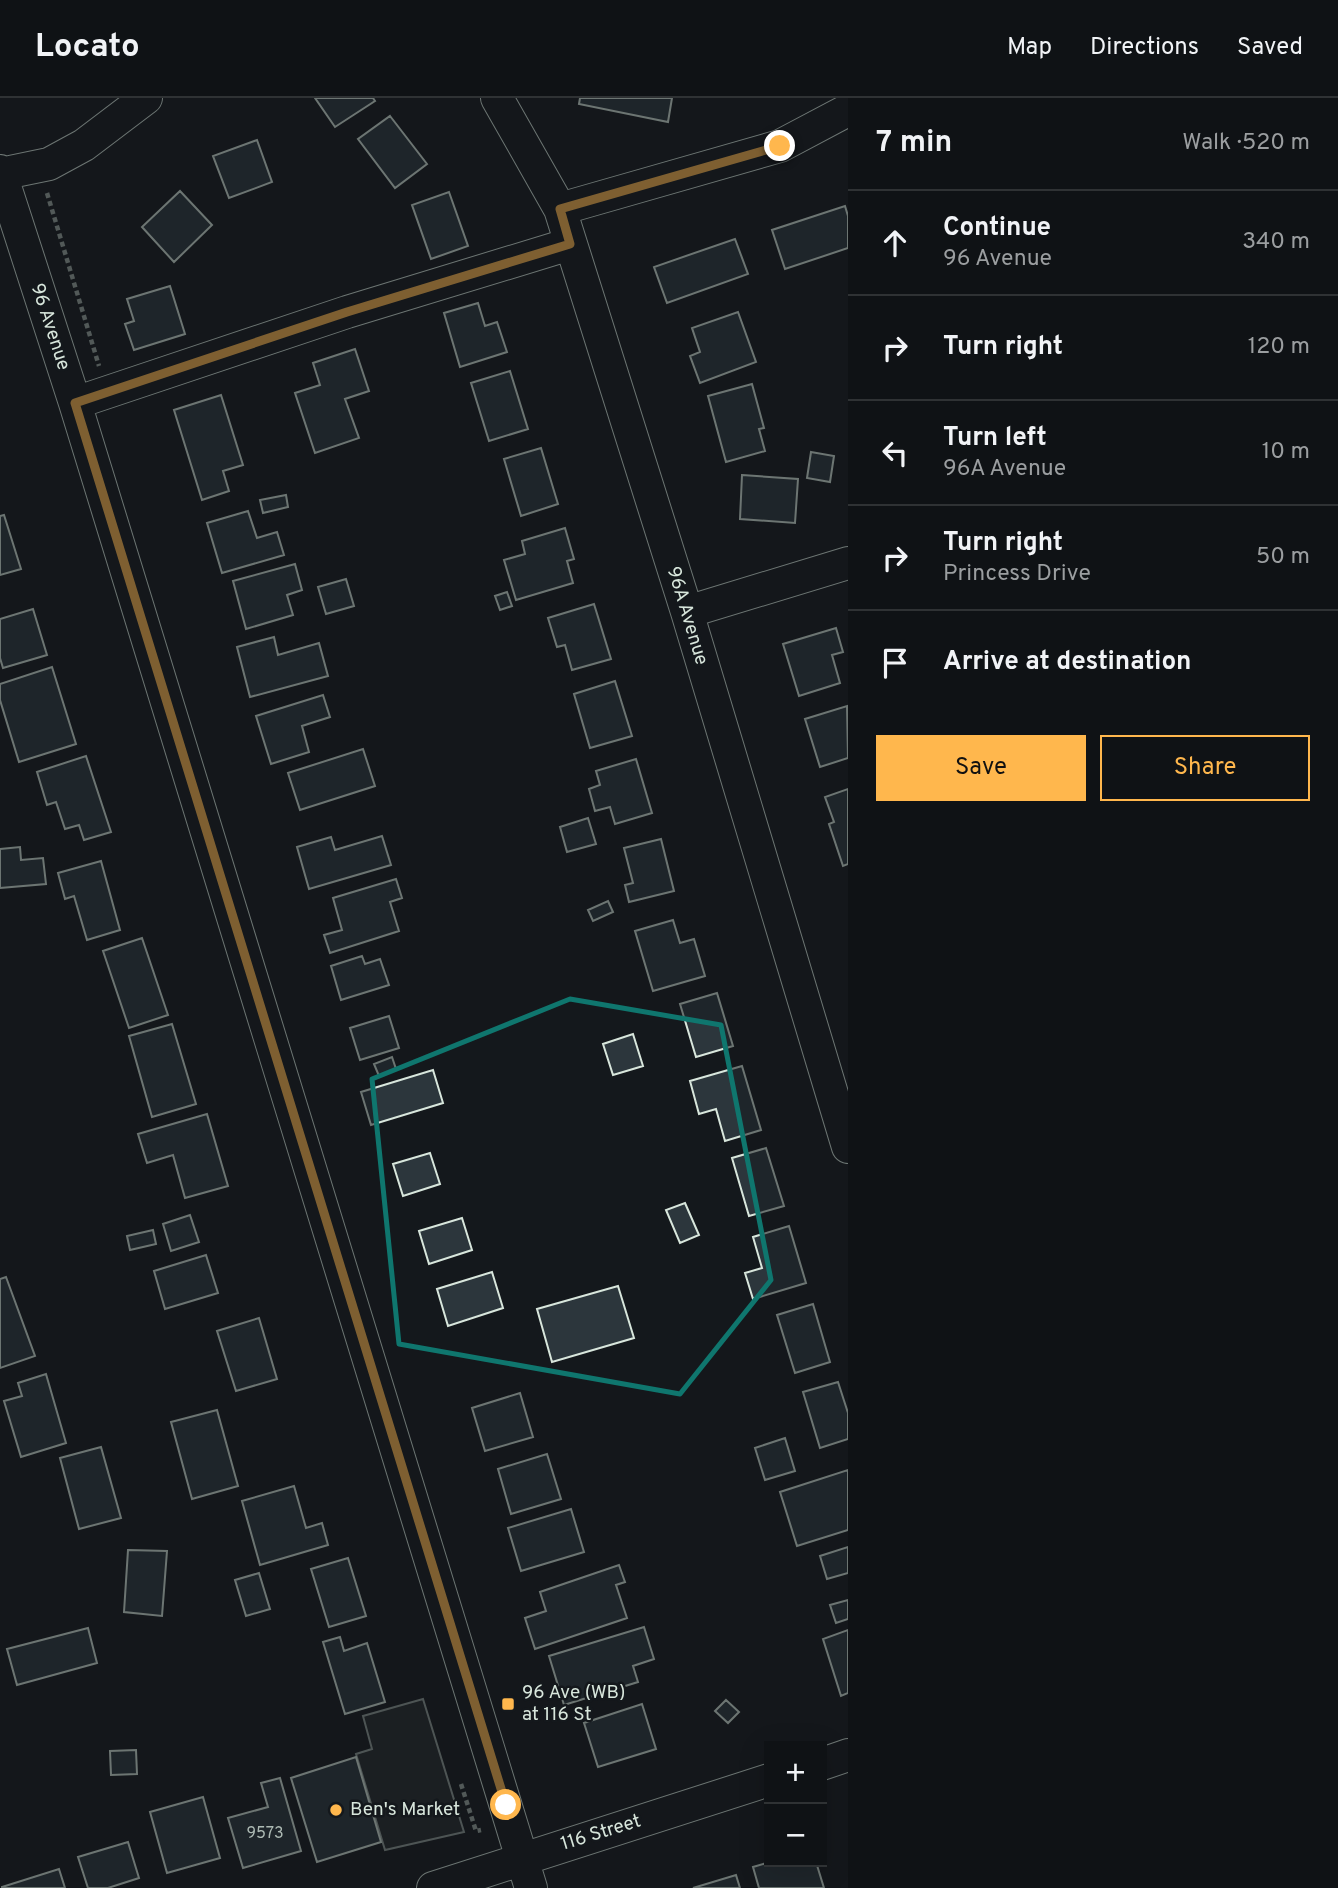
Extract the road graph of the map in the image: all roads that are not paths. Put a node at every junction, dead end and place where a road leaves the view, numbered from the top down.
1 (146, 98) edge
2 (497, 98) edge
3 (848, 110) edge
4 (0, 173) edge
5 (560, 209) junction
6 (570, 244) junction
7 (75, 403) junction
8 (848, 563) edge
9 (687, 612) junction
10 (848, 1147) edge
11 (848, 1755) edge
12 (827, 1762) edge
13 (764, 1782) edge
14 (526, 1874) edge
15 (433, 1888) edge

1 - 4 street
2 - 5 street, 96A Avenue
3 - 5 street
4 - 7 street, 96 Avenue
5 - 6 street, 96A Avenue
6 - 7 street
6 - 9 street, 96A Avenue
7 - 14 street, 96 Avenue
8 - 9 street
9 - 10 street, 96A Avenue
11 - 12 street
13 - 14 street, 116 Street
14 - 15 street, 116 Street

